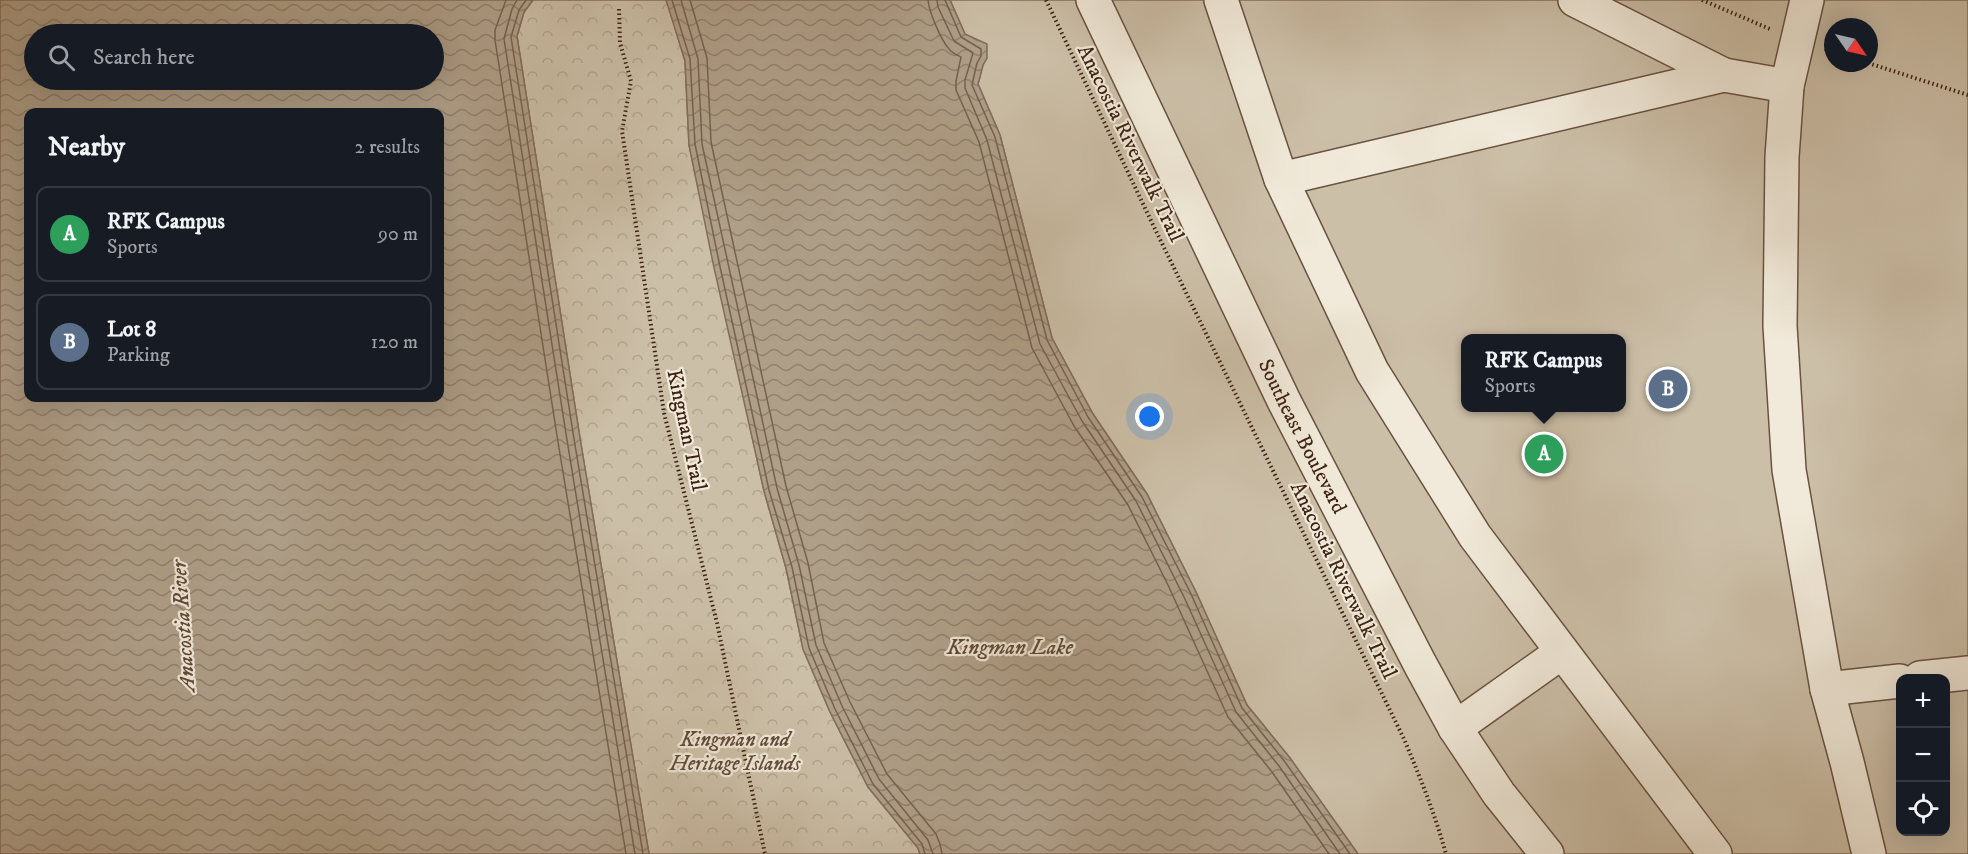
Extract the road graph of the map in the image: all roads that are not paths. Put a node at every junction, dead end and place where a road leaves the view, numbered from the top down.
1 (1093, 0) edge
2 (1221, 0) edge
3 (1575, 0) edge
4 (1807, 0) edge
5 (1724, 75) junction
6 (1786, 86) junction
7 (1281, 179) junction
8 (1562, 652) junction
9 (1968, 673) edge
10 (1950, 675) edge
11 (1896, 681) edge
12 (1827, 689) junction
13 (1455, 728) junction
14 (1547, 854) edge
15 (1715, 854) edge
16 (1869, 854) edge

1 - 13 street, Southeast Boulevard
2 - 7 street
3 - 5 street
4 - 6 street
5 - 6 street
5 - 7 street
6 - 12 street
7 - 8 street
8 - 13 street
8 - 15 street
9 - 10 street
11 - 12 street
12 - 16 street
13 - 14 street, Southeast Boulevard

